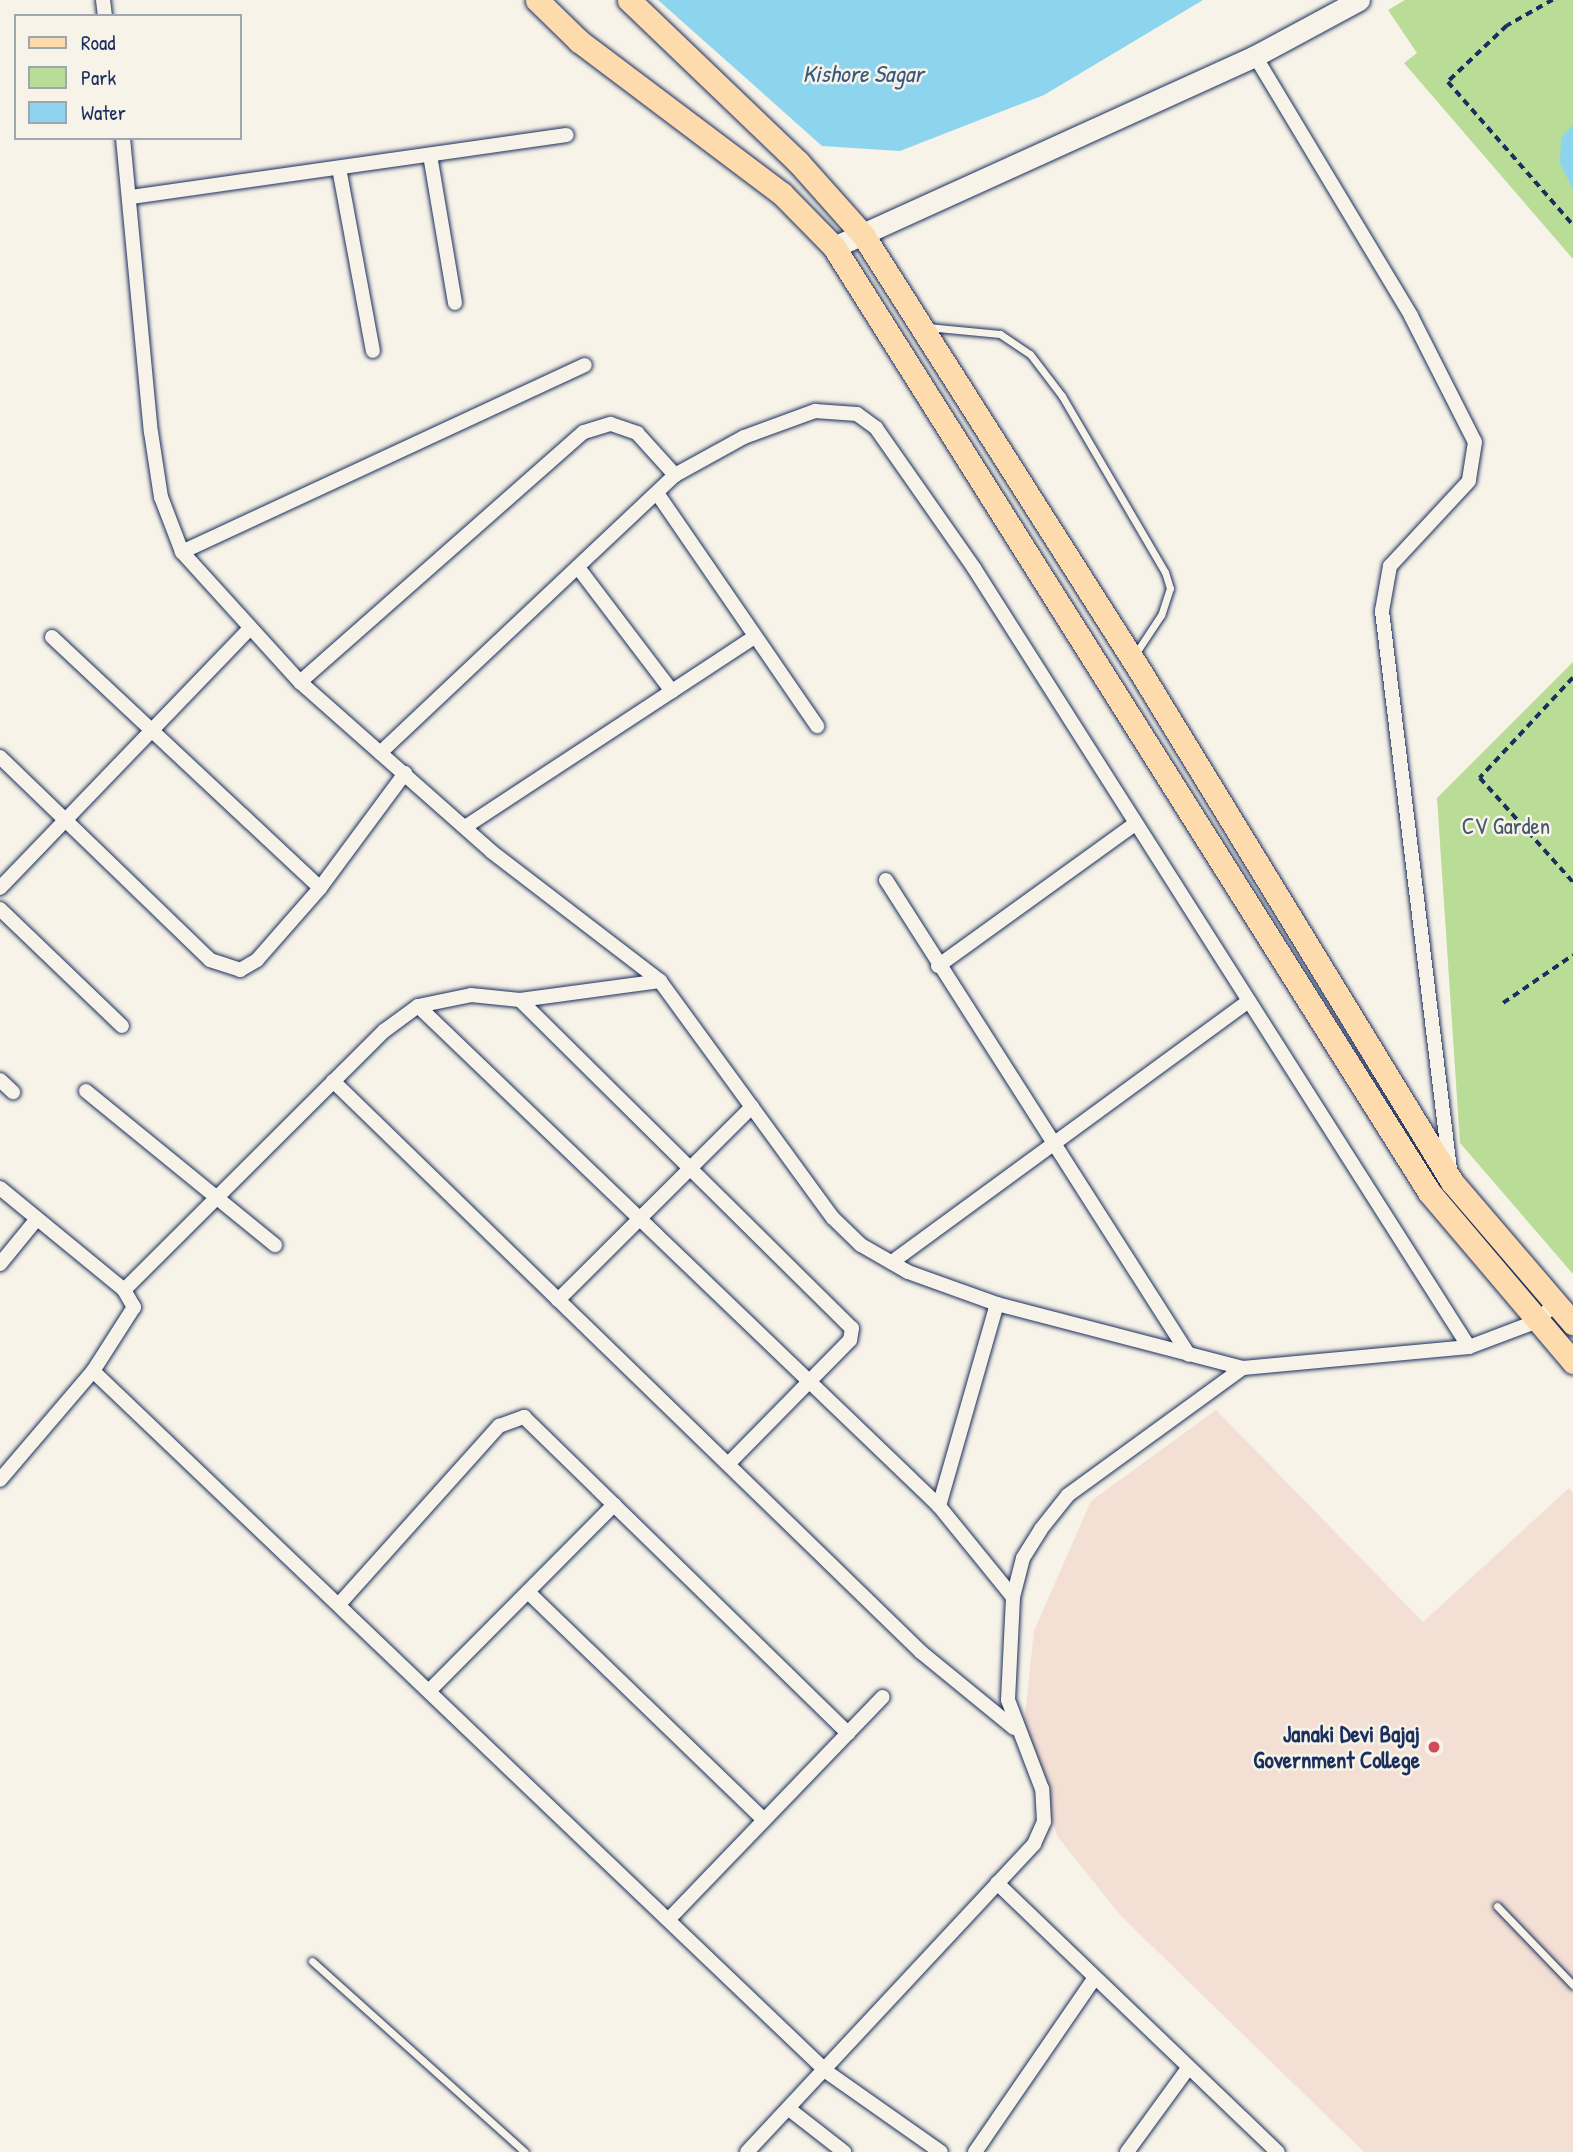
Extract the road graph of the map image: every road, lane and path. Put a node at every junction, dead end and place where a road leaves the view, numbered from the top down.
1 (537, 0) edge
2 (629, 0) edge
3 (1359, 0) edge
4 (1553, 0) edge
5 (1255, 56) junction
6 (567, 135) dead end
7 (123, 140) edge
8 (430, 155) junction
9 (338, 167) junction
10 (131, 197) junction
11 (1573, 225) edge
12 (863, 235) junction
13 (834, 247) junction
14 (455, 303) dead end
15 (919, 326) junction
16 (373, 351) dead end
17 (585, 365) dead end
18 (675, 475) junction
19 (657, 493) junction
20 (182, 552) junction
21 (580, 570) junction
22 (247, 631) junction
23 (52, 637) dead end
24 (754, 637) junction
25 (1133, 659) junction
26 (1573, 678) edge
27 (300, 682) junction
28 (672, 691) junction
29 (817, 726) dead end
30 (152, 731) junction
31 (380, 753) junction
32 (0, 757) edge
33 (405, 773) junction
34 (68, 821) junction
35 (1136, 824) junction
36 (465, 827) junction
37 (886, 880) dead end
38 (1573, 882) edge
39 (0, 888) edge
40 (320, 888) junction
41 (0, 909) edge
42 (1573, 955) edge
43 (937, 966) junction
44 (660, 981) junction
45 (520, 1000) junction
46 (1249, 1001) junction
47 (1503, 1003) dead end
48 (418, 1006) junction
49 (122, 1026) dead end
50 (0, 1080) edge
51 (333, 1081) junction
52 (86, 1091) dead end
53 (13, 1092) dead end
54 (752, 1107) junction
55 (1053, 1142) junction
56 (689, 1170) junction
57 (1452, 1182) junction
58 (0, 1188) edge
59 (216, 1200) junction
60 (640, 1219) junction
61 (36, 1220) junction
62 (275, 1245) dead end
63 (892, 1262) junction
64 (0, 1264) edge
65 (124, 1290) junction
66 (558, 1300) junction
67 (997, 1304) junction
68 (1555, 1304) junction
69 (1535, 1322) junction
70 (1573, 1323) edge
71 (1469, 1347) junction
72 (1189, 1355) junction
73 (1573, 1362) edge
74 (1243, 1368) junction
75 (93, 1371) junction
76 (811, 1381) junction
77 (728, 1464) junction
78 (0, 1480) edge
79 (614, 1506) junction
80 (939, 1506) junction
81 (528, 1592) junction
82 (1013, 1597) junction
83 (341, 1602) junction
84 (431, 1689) junction
85 (883, 1697) dead end
86 (1014, 1728) junction
87 (848, 1733) junction
88 (764, 1820) junction
89 (997, 1883) junction
90 (1497, 1906) dead end
91 (669, 1919) junction
92 (312, 1961) dead end
93 (1093, 1980) junction
94 (1573, 1985) edge
95 (1186, 2071) junction
96 (827, 2072) junction
97 (789, 2109) junction
98 (1269, 2149) edge
99 (525, 2152) edge
100 (747, 2152) edge
101 (844, 2152) edge
102 (941, 2152) edge
103 (975, 2152) edge
104 (1127, 2152) edge

1 - 13 main road
2 - 12 main road
3 - 5 street
4 - 11 path
5 - 12 street
5 - 57 street
6 - 8 street
7 - 10 street
8 - 9 street
8 - 14 street
9 - 10 street
9 - 16 street
10 - 20 street
12 - 13 street
12 - 15 main road
13 - 69 main road
15 - 25 main road
15 - 25 lane
17 - 20 street
18 - 19 street
18 - 27 street
18 - 35 street
19 - 21 street
19 - 24 street
20 - 22 street
21 - 28 street
21 - 31 street
22 - 27 street
22 - 30 street
23 - 30 street
24 - 28 street
24 - 29 street
25 - 57 main road
26 - 38 path
27 - 31 street
28 - 36 street
30 - 34 street
30 - 40 street
31 - 33 street
32 - 34 street
33 - 36 street
33 - 40 street
34 - 39 street
34 - 40 street
35 - 43 street
35 - 46 street
36 - 44 street
37 - 43 street
41 - 49 street
42 - 47 path
43 - 55 street
44 - 45 street
44 - 54 street
45 - 48 street
45 - 56 street
46 - 55 street
46 - 71 street
48 - 51 street
48 - 60 street
50 - 53 street
51 - 59 street
51 - 66 street
52 - 59 street
54 - 56 street
54 - 63 street
55 - 63 street
55 - 72 street
56 - 60 street
56 - 76 street
57 - 68 main road
58 - 61 street
59 - 62 street
59 - 65 street
60 - 66 street
60 - 76 street
61 - 64 street
61 - 65 street
63 - 67 street
65 - 75 street
66 - 77 street
67 - 72 street
67 - 80 street
68 - 69 street
68 - 70 main road
69 - 71 street
69 - 73 main road
71 - 74 street
72 - 74 street
74 - 82 street
75 - 78 street
75 - 83 street
76 - 77 street
76 - 80 street
77 - 86 street
79 - 81 street
79 - 83 street
79 - 87 street
80 - 82 street
81 - 84 street
81 - 88 street
82 - 86 street
83 - 84 street
84 - 91 street
85 - 87 street
86 - 89 street
87 - 88 street
88 - 91 street
89 - 93 street
89 - 96 street
90 - 94 lane
91 - 96 street
92 - 99 lane
93 - 95 street
93 - 103 street
95 - 98 street
95 - 104 street
96 - 97 street
96 - 102 street
97 - 100 street
97 - 101 street

